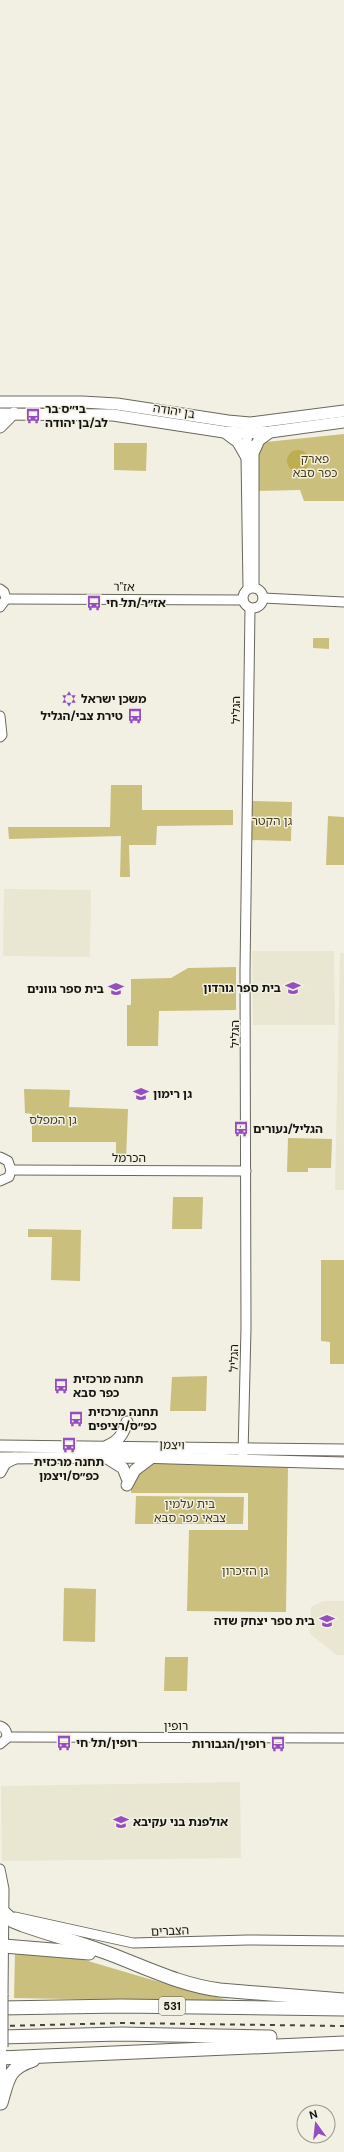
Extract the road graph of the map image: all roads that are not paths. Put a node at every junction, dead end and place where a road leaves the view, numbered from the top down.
1 (0, 402) edge
2 (344, 411) edge
3 (14, 413) junction
4 (0, 414) edge
5 (250, 422) junction
6 (344, 422) edge
7 (0, 427) edge
8 (224, 432) junction
9 (270, 432) junction
10 (250, 433) junction
11 (250, 454) junction
12 (251, 588) junction
13 (0, 589) edge
14 (263, 598) junction
15 (6, 599) junction
16 (243, 600) junction
17 (344, 602) edge
18 (0, 607) edge
19 (250, 608) junction
20 (0, 716) edge
21 (0, 737) edge
22 (0, 1157) edge
23 (11, 1170) junction
24 (246, 1171) junction
25 (0, 1181) edge
26 (128, 1422) dead end
27 (0, 1446) edge
28 (244, 1448) junction
29 (344, 1450) edge
30 (105, 1452) junction
31 (0, 1458) edge
32 (17, 1458) junction
33 (151, 1458) junction
34 (240, 1460) junction
35 (344, 1463) edge
36 (0, 1472) edge
37 (0, 1726) edge
38 (7, 1737) junction
39 (344, 1738) edge
40 (0, 1744) edge
41 (0, 1869) edge
42 (4, 1909) junction
43 (344, 1941) edge
44 (2, 1945) edge
45 (154, 1973) junction
46 (344, 2000) edge
47 (0, 2008) edge
48 (344, 2009) edge
49 (344, 2037) edge
50 (344, 2043) edge
51 (1, 2050) edge
52 (51, 2055) junction
53 (0, 2105) edge

1 - 5 main road, בן יהודה
2 - 5 main road, בן יהודה
3 - 4 main road, בן יהודה
3 - 7 main road
3 - 8 main road, בן יהודה
5 - 10 street
6 - 9 main road, בן יהודה
8 - 10 main road, בן יהודה
8 - 11 main road
9 - 10 main road, בן יהודה
9 - 11 main road
10 - 11 street
11 - 12 street
12 - 14 street
12 - 16 street
13 - 15 street
14 - 17 street
14 - 19 street
15 - 16 street, אז"ר
15 - 18 street
16 - 19 street
19 - 24 street, הגליל
20 - 21 street
22 - 23 street
23 - 24 street, הכרמל
23 - 25 street
24 - 28 street, הגליל
26 - 30 main road
27 - 30 main road, ויצמן
28 - 29 main road, ויצמן
28 - 30 main road, ויצמן
28 - 34 street, הגליל
30 - 32 main road, ויצמן
30 - 33 main road, ויצמן
30 - 33 main road
31 - 32 main road, ויצמן
32 - 36 main road
33 - 34 main road, ויצמן
34 - 35 main road, ויצמן
37 - 38 street
38 - 39 street, רופין
38 - 40 street
41 - 42 street
42 - 43 street, הצברים
42 - 44 street
42 - 45 highway
44 - 45 highway
44 - 51 street, bridge
45 - 46 highway
47 - 48 highway, 531
49 - 51 highway
50 - 52 highway
51 - 52 highway
51 - 53 street
52 - 53 highway

